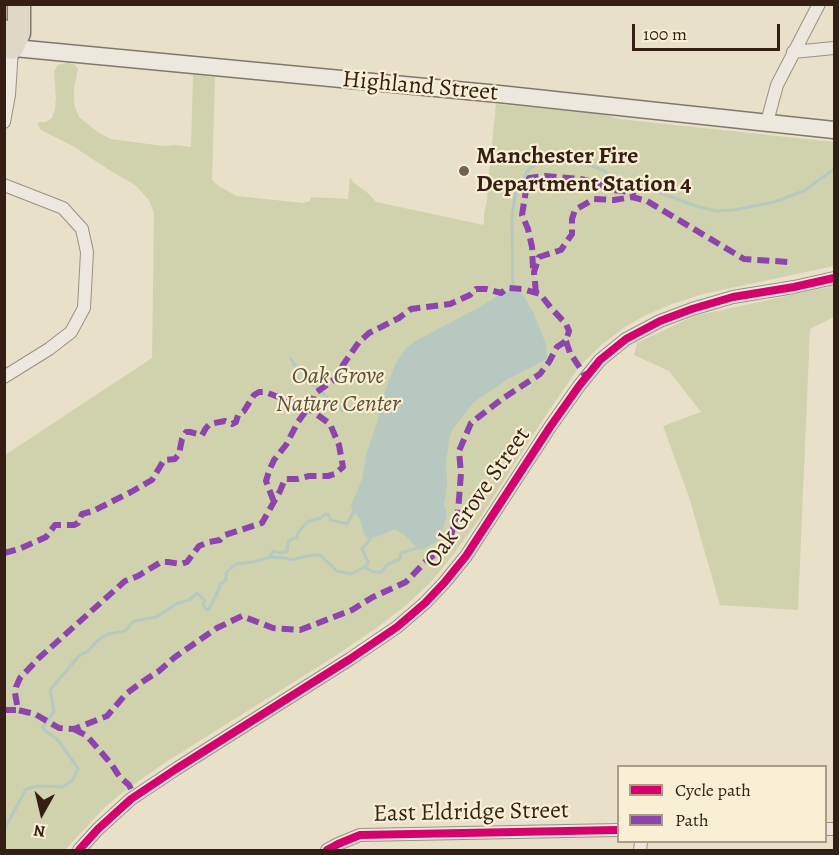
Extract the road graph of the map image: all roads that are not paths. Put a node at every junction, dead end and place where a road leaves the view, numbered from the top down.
1 (19, 4) edge
2 (819, 4) edge
3 (7, 42) edge
4 (834, 48) edge
5 (793, 52) junction
6 (4, 122) edge
7 (767, 122) junction
8 (834, 130) edge
9 (4, 186) edge
10 (834, 278) edge
11 (4, 377) edge
12 (617, 830) edge
13 (79, 850) edge
14 (327, 850) edge

1 - 3 highway
2 - 5 street
3 - 6 street
3 - 7 main road, Highland Street
4 - 5 street
5 - 7 street
7 - 8 main road, Highland Street
9 - 11 street
10 - 13 street, Oak Grove Street
12 - 14 street, East Eldridge Street

